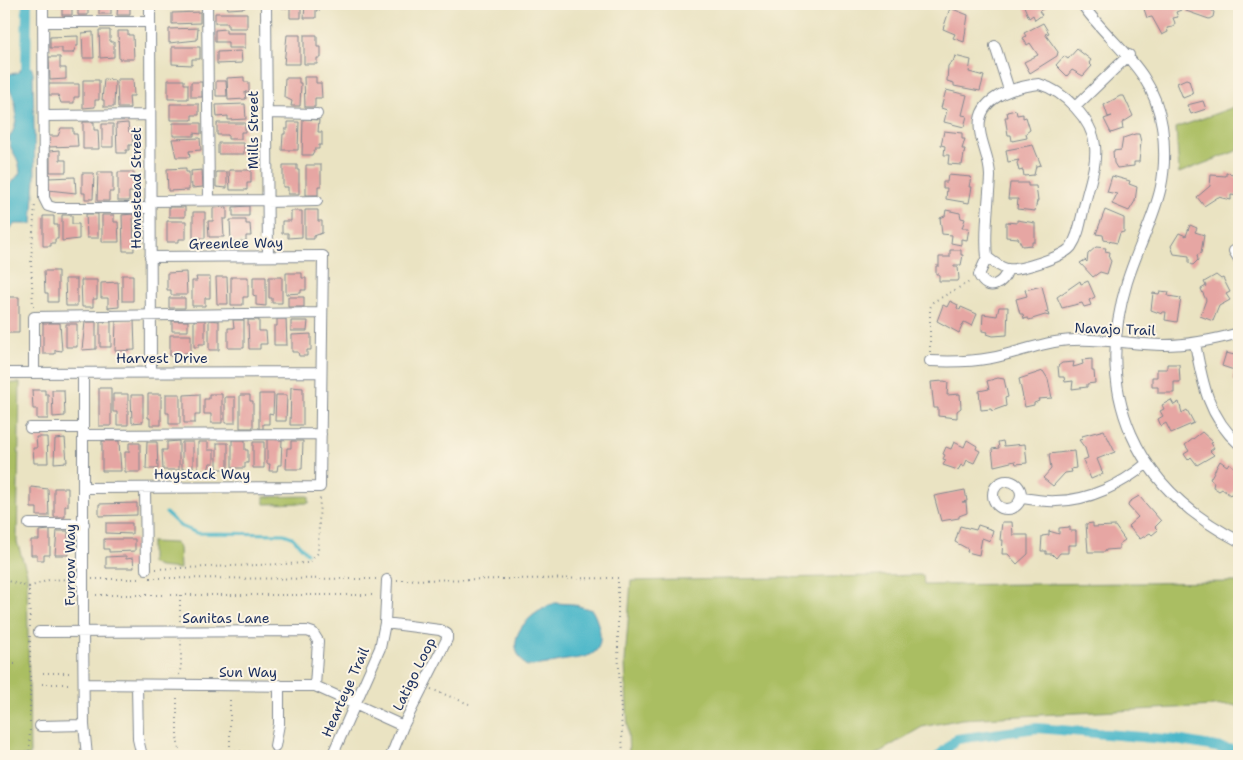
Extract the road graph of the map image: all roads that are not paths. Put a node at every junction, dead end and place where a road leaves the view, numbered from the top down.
1 (43, 4) edge
2 (150, 4) edge
3 (208, 4) edge
4 (266, 4) edge
5 (1082, 4) edge
6 (43, 22) junction
7 (150, 22) junction
8 (995, 46) dead end
9 (1129, 55) junction
10 (1009, 90) junction
11 (1075, 107) junction
12 (267, 112) junction
13 (317, 114) dead end
14 (150, 115) junction
15 (44, 116) junction
16 (209, 200) junction
17 (267, 201) junction
18 (317, 201) dead end
19 (150, 205) junction
20 (268, 256) junction
21 (987, 257) junction
22 (150, 258) junction
23 (1008, 269) junction
24 (322, 313) junction
25 (151, 314) junction
26 (1239, 333) edge
27 (1115, 340) junction
28 (1195, 343) junction
29 (930, 361) road end
30 (151, 372) junction
31 (321, 372) junction
32 (4, 373) edge
33 (34, 373) junction
34 (83, 373) junction
35 (30, 428) dead end
36 (83, 432) junction
37 (321, 434) junction
38 (1239, 444) edge
39 (1146, 464) junction
40 (84, 488) junction
41 (145, 488) junction
42 (1021, 498) dead end
43 (29, 524) dead end
44 (84, 524) junction
45 (1239, 541) edge
46 (150, 569) road end
47 (386, 580) dead end
48 (385, 623) junction
49 (39, 632) dead end
50 (83, 632) junction
51 (84, 684) junction
52 (137, 685) junction
53 (279, 685) junction
54 (315, 686) junction
55 (356, 704) junction
56 (84, 725) junction
57 (40, 726) dead end
58 (403, 726) junction
59 (274, 751) edge
60 (87, 756) edge
61 (142, 756) edge
62 (332, 756) edge
63 (392, 756) edge

1 - 6 street
2 - 7 street, Homestead Street
3 - 16 street
4 - 12 street, Mills Street
5 - 9 street
6 - 7 street
6 - 15 street
7 - 14 street, Homestead Street
8 - 10 street
9 - 11 street
9 - 27 street
10 - 11 street
10 - 21 street
11 - 23 street
12 - 13 street
12 - 17 street, Mills Street
14 - 15 street
14 - 19 street, Homestead Street
15 - 19 street
16 - 17 street
16 - 19 street
17 - 18 street
17 - 20 street, Mills Street
19 - 22 street, Homestead Street
20 - 22 street, Greenlee Way
20 - 24 street, Greenlee Way
21 - 23 street
21 - 23 street
22 - 25 street, Homestead Street
24 - 25 street
24 - 31 street
25 - 30 street, Homestead Street
25 - 33 street
26 - 28 street, Navajo Trail
27 - 28 street, Navajo Trail
27 - 29 street, Navajo Trail
27 - 39 street
28 - 38 street
30 - 31 street, Harvest Drive
30 - 34 street, Harvest Drive
31 - 37 street
32 - 33 street, Harvest Drive
33 - 34 street, Harvest Drive
34 - 36 street, Furrow Way
35 - 36 street
36 - 37 street
36 - 40 street, Furrow Way
37 - 41 street, Haystack Way
39 - 42 street
39 - 45 street
40 - 41 street, Haystack Way
40 - 44 street, Furrow Way
41 - 46 street
43 - 44 street
44 - 50 street, Furrow Way
47 - 48 street, Hearteye Trail
48 - 55 street, Hearteye Trail
48 - 58 street, Latigo Loop
49 - 50 street, Sanitas Lane
50 - 51 street, Furrow Way
50 - 54 street, Sanitas Lane
51 - 52 street, Sun Way
51 - 56 street, Furrow Way
52 - 53 street, Sun Way
52 - 61 street
53 - 54 street, Sun Way
53 - 59 street
54 - 55 street, Sun Way
55 - 58 street, Sun Way
55 - 62 street, Hearteye Trail
56 - 57 street
56 - 60 street, Furrow Way
58 - 63 street, Latigo Loop

